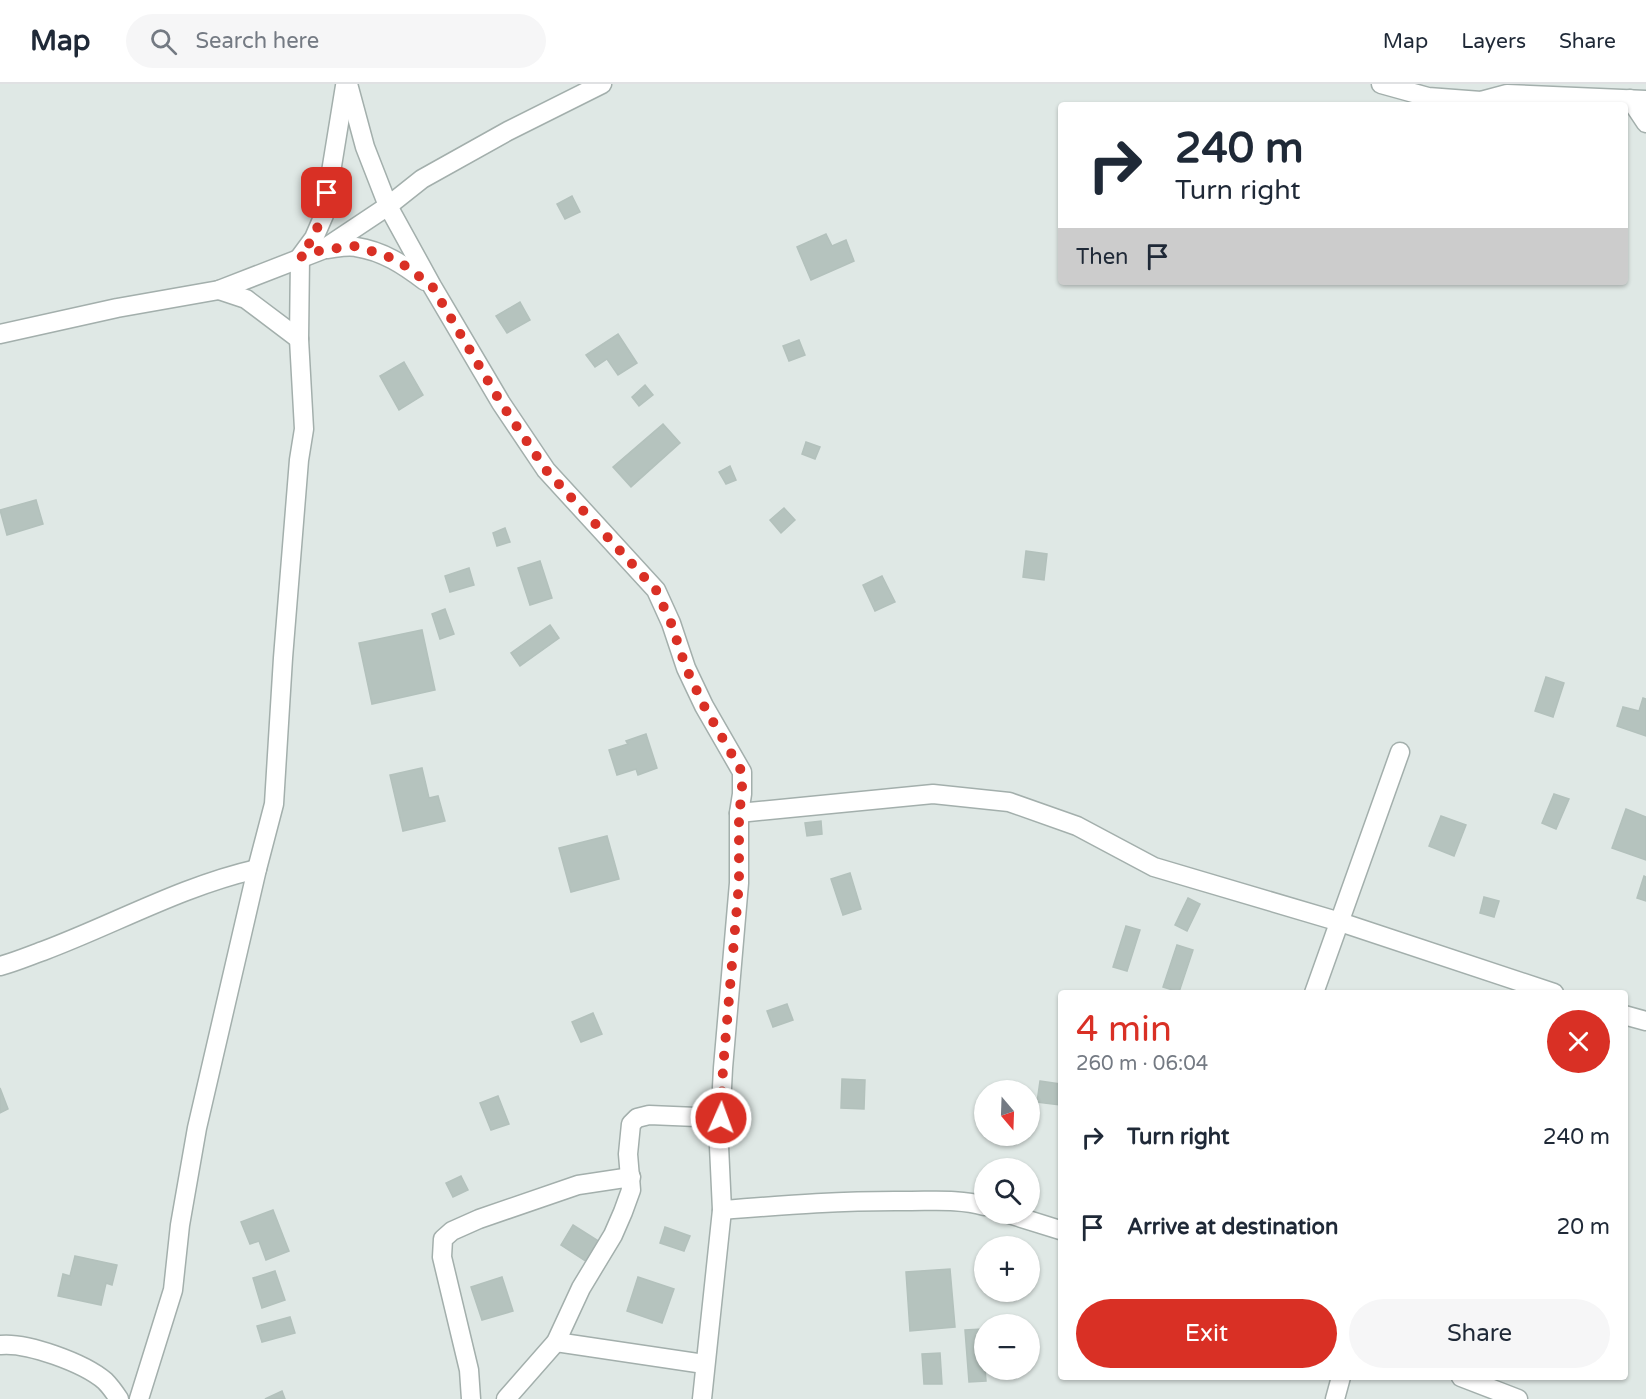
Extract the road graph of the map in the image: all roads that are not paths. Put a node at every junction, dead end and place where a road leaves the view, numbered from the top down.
1 (347, 84) edge
2 (602, 84) edge
3 (1381, 84) edge
4 (1515, 89) edge
5 (1638, 100) edge
6 (1646, 123) edge
7 (387, 206) junction
8 (322, 250) junction
9 (300, 257) junction
10 (432, 286) junction
11 (219, 290) junction
12 (0, 334) edge
13 (299, 339) junction
14 (1400, 752) dead end
15 (739, 813) junction
16 (256, 869) junction
17 (1340, 922) junction
18 (0, 966) edge
19 (1315, 990) edge
20 (1545, 990) edge
21 (1628, 1016) edge
22 (1646, 1021) edge
23 (721, 1118) junction
24 (631, 1177) junction
25 (974, 1203) edge
26 (722, 1210) junction
27 (1040, 1224) edge
28 (1058, 1229) edge
29 (556, 1342) junction
30 (0, 1345) edge
31 (704, 1364) junction
32 (1340, 1380) edge
33 (1469, 1380) edge
34 (120, 1399) edge
35 (139, 1399) edge
36 (471, 1399) edge
37 (506, 1399) edge
38 (702, 1399) edge
39 (1335, 1399) edge
40 (1518, 1399) edge

1 - 7 street
1 - 9 street
2 - 7 street
3 - 4 street
4 - 5 street
5 - 6 street
7 - 8 street
7 - 10 street
8 - 9 street
8 - 10 street
9 - 11 street
9 - 13 street
10 - 15 street
11 - 12 street
11 - 13 street
13 - 16 street
14 - 17 street
15 - 17 street
15 - 23 street
16 - 18 street
16 - 35 street
17 - 19 street
17 - 20 street
21 - 22 street
23 - 24 street
23 - 26 street
24 - 29 street
24 - 36 street
25 - 26 street
26 - 31 street
27 - 28 street
29 - 31 street
29 - 37 street
30 - 34 street
31 - 38 street
32 - 39 street
33 - 40 street

